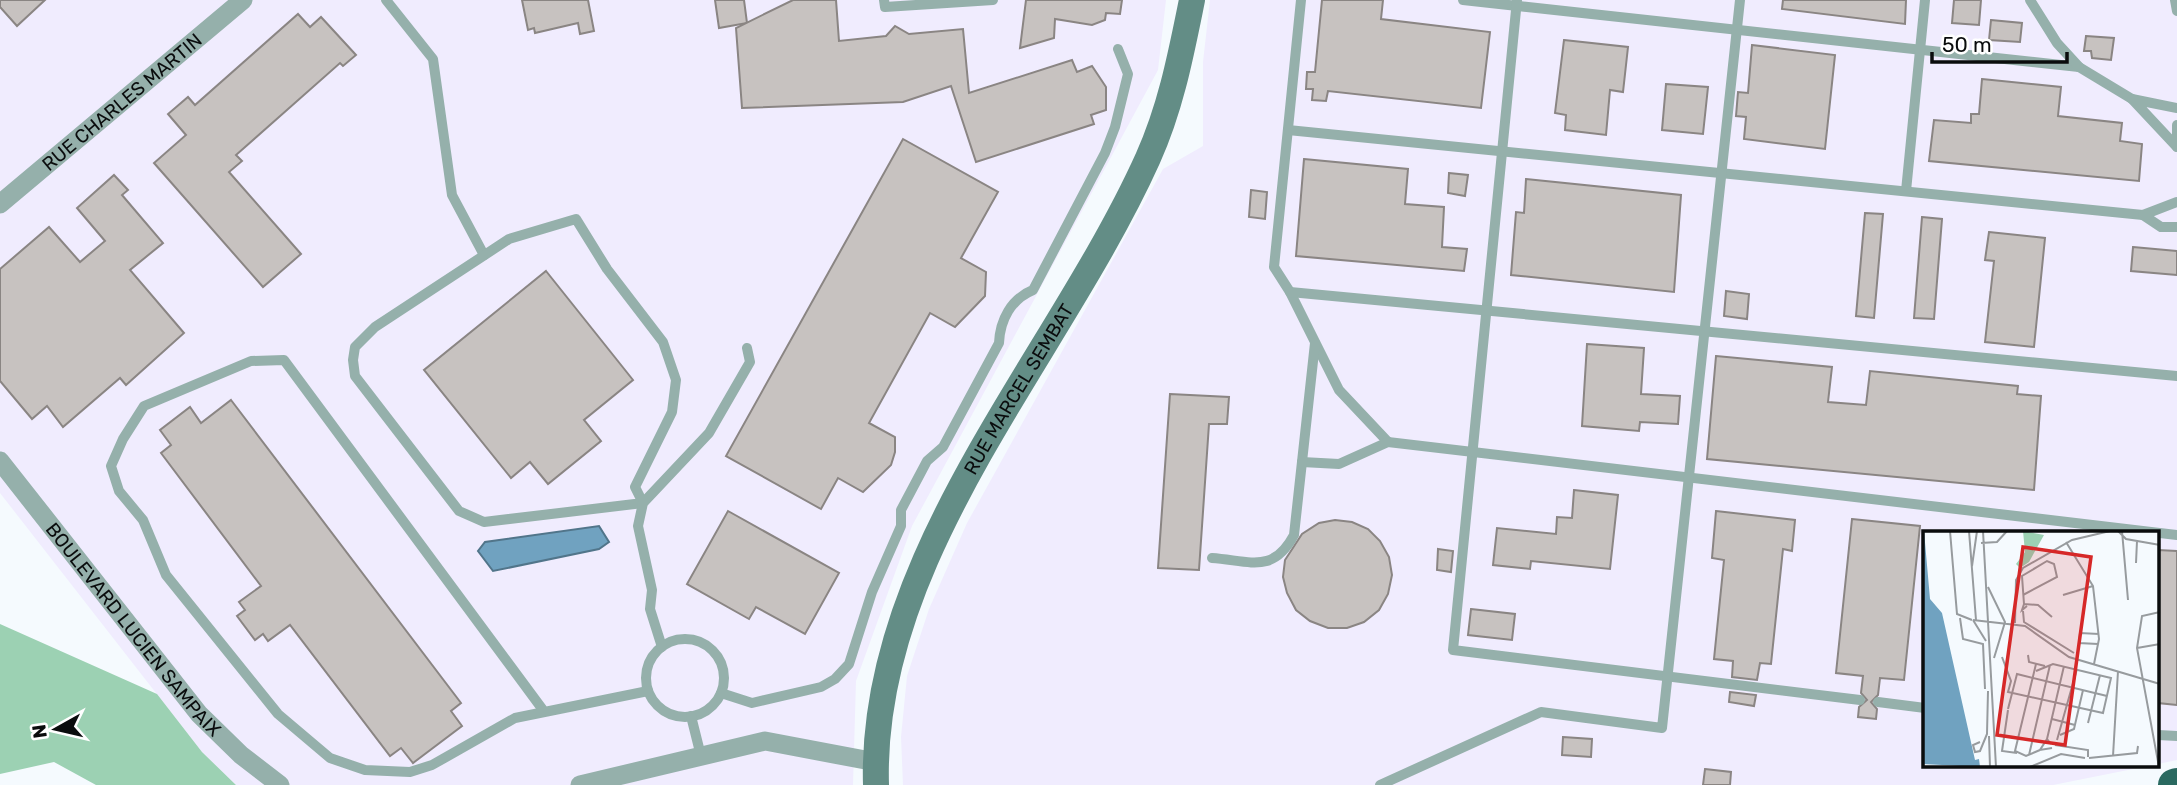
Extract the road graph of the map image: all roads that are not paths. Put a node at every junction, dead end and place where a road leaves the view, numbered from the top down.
1 (243, 0) edge
2 (386, 0) edge
3 (884, 0) edge
4 (993, 0) edge
5 (1192, 0) edge
6 (1301, 0) edge
7 (1464, 0) edge
8 (1740, 0) edge
9 (1925, 0) edge
10 (2030, 0) edge
11 (2175, 0) edge
12 (1517, 3) edge
13 (2177, 11) edge
14 (1737, 32) junction
15 (1919, 47) junction
16 (1118, 49) dead end
17 (2079, 67) junction
18 (2132, 99) junction
19 (2177, 108) edge
20 (2177, 125) edge
21 (1288, 130) junction
22 (2177, 147) edge
23 (1502, 151) junction
24 (1721, 173) junction
25 (1906, 191) junction
26 (2177, 202) edge
27 (0, 204) edge
28 (2143, 215) junction
29 (2177, 228) edge
30 (484, 255) junction
31 (1290, 292) junction
32 (1486, 310) junction
33 (1704, 331) junction
34 (1315, 342) junction
35 (747, 348) dead end
36 (2177, 376) edge
37 (1388, 442) junction
38 (1473, 452) junction
39 (0, 461) edge
40 (1302, 462) junction
41 (1689, 478) junction
42 (643, 503) junction
43 (2099, 529) edge
44 (2125, 531) edge
45 (1212, 558) dead end
46 (662, 647) junction
47 (1668, 676) junction
48 (648, 691) junction
49 (721, 693) junction
50 (1860, 700) dead end
51 (1878, 702) dead end
52 (1923, 708) edge
53 (543, 710) junction
54 (691, 716) junction
55 (701, 756) junction
56 (876, 773) edge
57 (280, 785) edge
58 (579, 785) edge
59 (1380, 785) edge

1 - 27 street, RUE CHARLES MARTIN
2 - 30 lane
3 - 4 lane
5 - 56 main road, RUE MARCEL SEMBAT
6 - 21 lane
7 - 12 lane
8 - 14 lane
9 - 15 lane
10 - 17 lane
11 - 13 lane
12 - 14 lane
12 - 23 lane
14 - 15 lane
14 - 24 lane
15 - 17 lane
15 - 25 lane
16 - 49 lane
17 - 18 lane
18 - 19 lane
18 - 22 lane
20 - 22 lane
21 - 23 lane
21 - 31 lane
23 - 24 lane
23 - 32 lane
24 - 25 lane
24 - 33 lane
25 - 28 lane
26 - 28 lane
28 - 29 lane
30 - 42 lane
30 - 42 lane
31 - 32 lane
31 - 34 lane
32 - 33 lane
32 - 38 lane
33 - 36 lane
33 - 41 lane
34 - 37 lane
34 - 40 lane
35 - 42 lane
37 - 38 lane
37 - 40 lane
38 - 41 lane
38 - 47 lane
39 - 57 street, BOULEVARD LUCIEN SAMPAIX
40 - 45 lane
41 - 43 lane
41 - 47 lane
42 - 46 lane
43 - 44 lane
46 - 48 lane
46 - 49 lane
47 - 50 lane
47 - 59 lane
48 - 53 lane
48 - 54 lane
49 - 54 lane
51 - 52 lane
53 - 53 lane
54 - 55 lane
55 - 56 street
55 - 58 street

